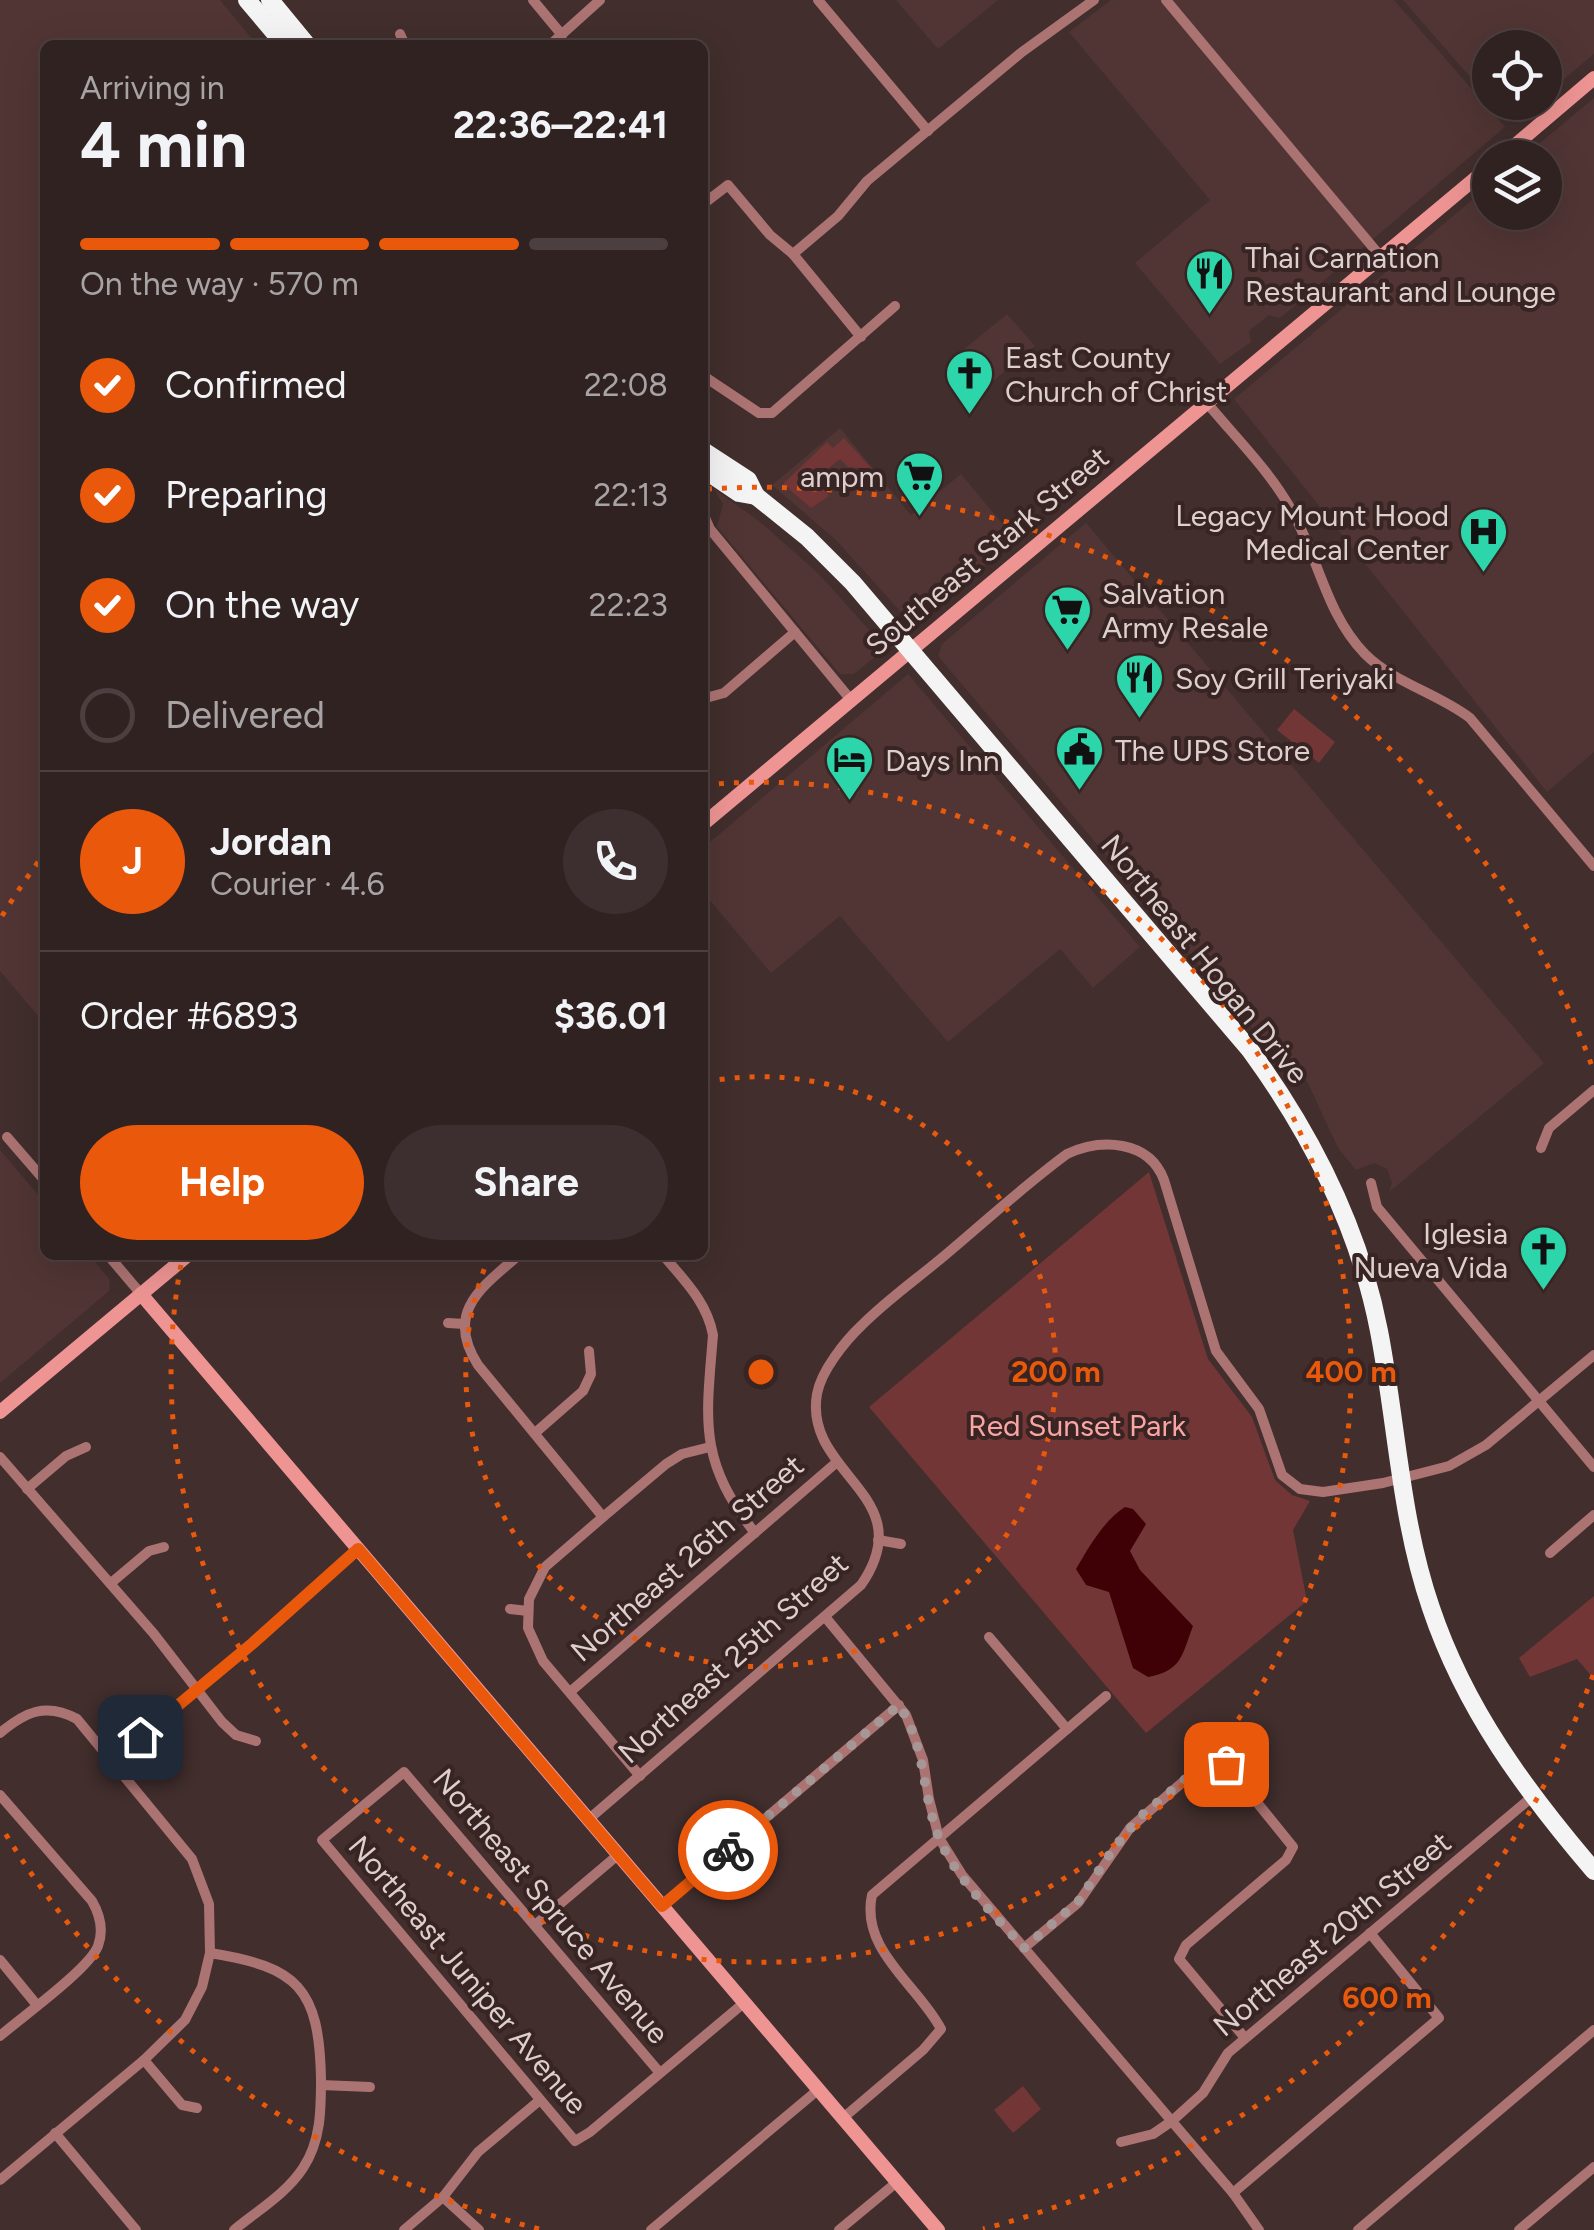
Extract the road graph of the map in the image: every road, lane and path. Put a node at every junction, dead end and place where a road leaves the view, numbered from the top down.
1 (247, 0) edge
2 (270, 0) edge
3 (532, 0) edge
4 (600, 0) edge
5 (818, 0) edge
6 (1094, 0) edge
7 (1166, 0) edge
8 (562, 35) junction
9 (296, 40) edge
10 (297, 40) edge
11 (556, 40) edge
12 (1594, 78) edge
13 (928, 131) junction
14 (1521, 140) edge
15 (1472, 181) edge
16 (708, 200) edge
17 (794, 254) junction
18 (1382, 256) junction
19 (895, 306) dead end
20 (861, 337) junction
21 (708, 380) edge
22 (1207, 403) junction
23 (708, 454) edge
24 (708, 472) edge
25 (756, 496) junction
26 (708, 524) edge
27 (795, 632) junction
28 (912, 650) junction
29 (708, 697) edge
30 (851, 700) junction
31 (708, 820) edge
32 (1592, 861) edge
33 (1594, 1090) edge
34 (8, 1137) dead end
35 (1541, 1148) dead end
36 (40, 1175) edge
37 (1371, 1183) dead end
38 (112, 1260) edge
39 (182, 1260) edge
40 (513, 1260) edge
41 (667, 1260) edge
42 (141, 1294) junction
43 (448, 1322) dead end
44 (464, 1324) junction
45 (589, 1351) dead end
46 (1594, 1354) edge
47 (1538, 1402) junction
48 (0, 1412) edge
49 (535, 1432) junction
50 (710, 1447) junction
51 (86, 1448) dead end
52 (0, 1456) edge
53 (837, 1462) junction
54 (1594, 1467) edge
55 (1401, 1480) junction
56 (27, 1489) junction
57 (1594, 1515) edge
58 (603, 1517) junction
59 (755, 1533) junction
60 (878, 1540) junction
61 (900, 1544) dead end
62 (164, 1547) dead end
63 (358, 1549) junction
64 (1550, 1553) dead end
65 (111, 1582) junction
66 (510, 1609) dead end
67 (528, 1610) junction
68 (826, 1618) junction
69 (988, 1637) dead end
70 (195, 1691) junction
71 (570, 1692) junction
72 (1106, 1696) dead end
73 (899, 1705) junction
74 (1067, 1729) junction
75 (0, 1733) edge
76 (256, 1741) dead end
77 (112, 1760) junction
78 (404, 1772) joint
79 (640, 1776) junction
80 (0, 1795) edge
81 (1532, 1797) junction
82 (589, 1819) junction
83 (939, 1838) junction
84 (619, 1854) junction
85 (1594, 1871) edge
86 (662, 1906) junction
87 (534, 1925) junction
88 (1370, 1933) junction
89 (1024, 1948) junction
90 (210, 1953) junction
91 (0, 1960) edge
92 (744, 2002) junction
93 (36, 2004) junction
94 (1593, 2033) edge
95 (0, 2036) edge
96 (1246, 2038) junction
97 (144, 2060) junction
98 (660, 2073) junction
99 (321, 2085) junction
100 (370, 2087) dead end
101 (818, 2089) junction
102 (540, 2100) junction
103 (197, 2108) dead end
104 (843, 2118) junction
105 (1172, 2121) junction
106 (56, 2134) junction
107 (1121, 2142) dead end
108 (1594, 2166) edge
109 (0, 2180) edge
110 (897, 2182) junction
111 (1233, 2193) junction
112 (443, 2198) junction
113 (136, 2230) edge
114 (234, 2230) edge
115 (404, 2230) edge
116 (479, 2230) edge
117 (651, 2230) edge
118 (839, 2230) edge
119 (938, 2230) edge
120 (1259, 2230) edge
121 (1358, 2230) edge
122 (1519, 2230) edge

1 - 9 highway
2 - 10 highway
3 - 8 street
4 - 8 street
5 - 13 street
6 - 13 street
7 - 18 street
8 - 11 street
12 - 14 main road
13 - 17 street
15 - 18 main road, Southeast Stark Street
16 - 17 street
17 - 20 street
18 - 22 main road, Southeast Stark Street
19 - 20 street
20 - 21 street
22 - 28 main road, Southeast Stark Street
22 - 32 street
23 - 25 highway, Northeast Hogan Drive
24 - 25 highway, Northeast Hogan Drive
25 - 28 highway, Northeast Hogan Drive
26 - 27 street
27 - 29 street
27 - 30 street
28 - 30 main road, Southeast Stark Street
28 - 55 highway, Northeast Hogan Drive
30 - 31 main road, Southeast Stark Street
33 - 35 street
34 - 36 street
37 - 47 street
38 - 42 street
39 - 42 main road
40 - 44 street
41 - 50 street
42 - 48 main road
42 - 63 main road
43 - 44 street
44 - 49 street
45 - 49 street
46 - 47 street
47 - 54 street
47 - 55 street
49 - 58 street
50 - 58 street
50 - 59 street
51 - 56 street
52 - 56 street
53 - 55 street
53 - 59 street, Northeast 26th Street
53 - 60 street
55 - 81 highway, Northeast Hogan Drive
56 - 65 street
57 - 64 street
58 - 67 street
59 - 71 street, Northeast 26th Street
60 - 61 street, Northeast 25th Street
60 - 68 street, Northeast 25th Street
62 - 65 street
63 - 70 street
63 - 82 main road
65 - 70 street
66 - 67 street
67 - 71 street
68 - 73 street
68 - 79 street, Northeast 25th Street
69 - 74 street
70 - 76 street
70 - 77 street
71 - 79 street
72 - 74 street
73 - 83 street
73 - 86 street
74 - 83 street
75 - 77 street
77 - 90 street
78 - 87 street, Northeast Spruce Avenue
78 - 102 street, Northeast Juniper Avenue
79 - 82 street, Northeast 25th Street
80 - 93 street
81 - 85 highway, Northeast Hogan Drive
81 - 88 street, Northeast 20th Street
82 - 84 main road
83 - 89 street
83 - 104 street
84 - 86 main road
84 - 87 street
86 - 92 main road
87 - 98 street, Northeast Spruce Avenue
88 - 96 street, Northeast 20th Street
88 - 111 street
89 - 96 street
89 - 105 street
90 - 97 street
90 - 99 street
91 - 93 street
92 - 98 street
92 - 101 main road
93 - 95 street
94 - 121 street
96 - 105 street, Northeast 20th Street
97 - 103 street
97 - 106 street
98 - 102 street, Northeast Juniper Avenue
99 - 100 street
99 - 114 street
101 - 104 main road
101 - 117 street
102 - 112 street
104 - 110 main road
105 - 107 street, Northeast 20th Street
105 - 111 street
106 - 109 street
106 - 113 street
108 - 122 street
110 - 118 street
110 - 119 main road
111 - 120 street
112 - 115 street
112 - 116 street

